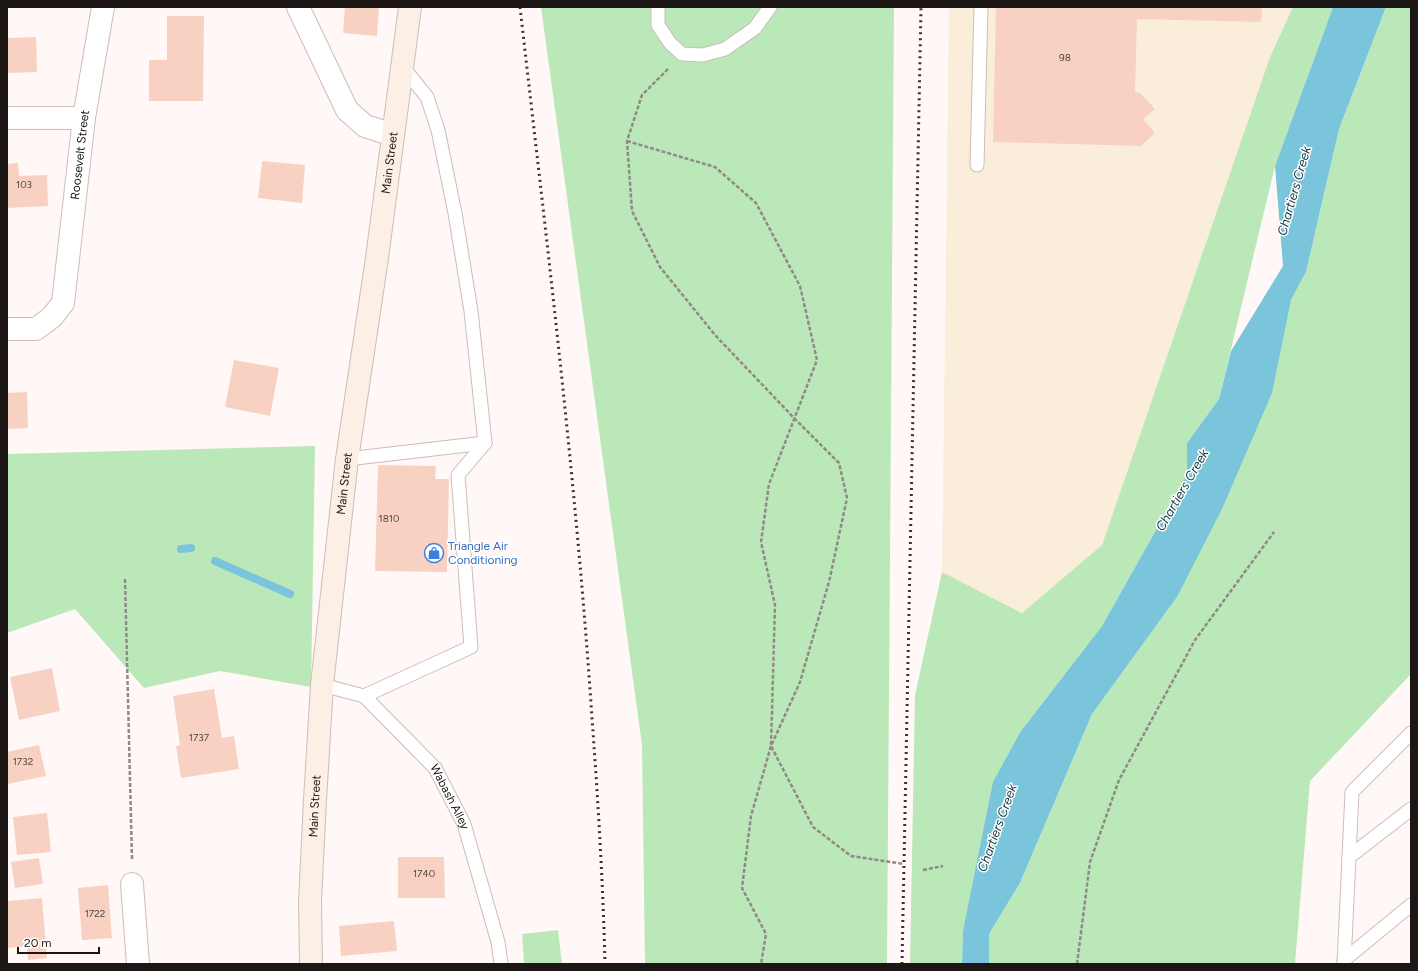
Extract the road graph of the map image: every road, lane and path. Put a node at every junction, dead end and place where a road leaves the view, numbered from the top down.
1 (103, 7) edge
2 (298, 7) edge
3 (410, 7) edge
4 (658, 7) edge
5 (770, 7) edge
6 (981, 7) edge
7 (682, 54) junction
8 (402, 66) junction
9 (7, 118) edge
10 (84, 118) junction
11 (393, 135) junction
12 (627, 141) junction
13 (977, 165) dead end
14 (7, 329) edge
15 (794, 418) junction
16 (485, 443) junction
17 (347, 459) junction
18 (1274, 532) dead end
19 (125, 579) dead end
20 (322, 685) junction
21 (364, 696) junction
22 (1411, 733) edge
23 (771, 746) junction
24 (1411, 809) edge
25 (1349, 857) junction
26 (904, 864) dead end
27 (942, 866) dead end
28 (923, 870) dead end
29 (132, 884) joint
30 (1411, 905) edge
31 (1344, 962) edge
32 (138, 964) edge
33 (311, 964) edge
34 (501, 964) edge
35 (761, 964) edge
36 (1077, 964) edge

1 - 10 street, Roosevelt Street
2 - 11 street
3 - 8 street, Main Street
4 - 7 lane
5 - 7 lane
6 - 13 lane
7 - 12 path
8 - 11 street, Main Street
8 - 16 lane
9 - 10 street
10 - 14 street, Roosevelt Street
11 - 17 street, Main Street
12 - 15 path
12 - 15 path
15 - 23 path
15 - 23 path
16 - 17 lane
16 - 21 lane
17 - 20 street, Main Street
18 - 36 path
19 - 29 path
20 - 21 lane
20 - 33 street, Main Street
21 - 34 lane, Wabash Alley
22 - 25 lane
23 - 26 path
23 - 35 path
24 - 25 lane
25 - 31 lane
27 - 28 path
29 - 32 street
30 - 31 lane

